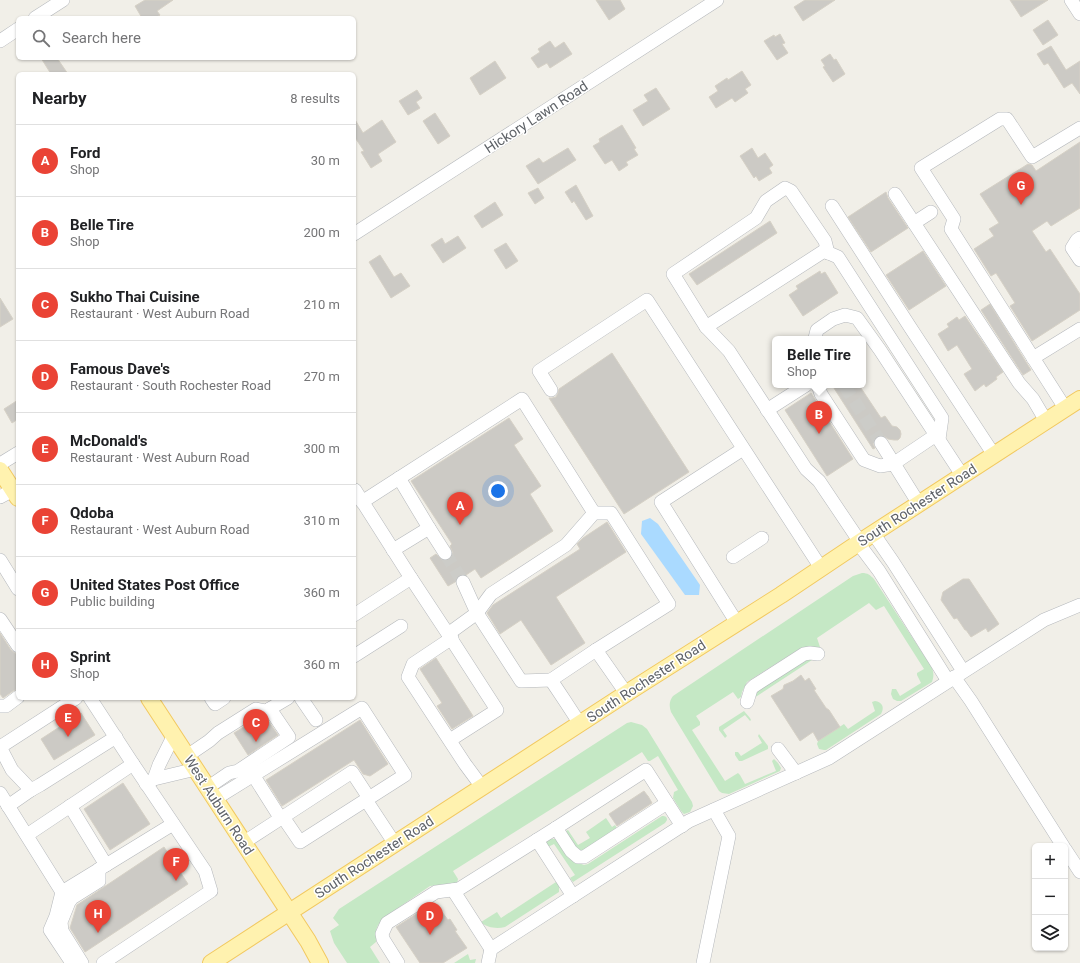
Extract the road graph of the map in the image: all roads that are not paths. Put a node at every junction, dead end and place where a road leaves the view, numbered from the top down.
1 (63, 0) edge
2 (717, 0) edge
3 (1071, 0) edge
4 (1080, 14) edge
5 (38, 16) edge
6 (16, 30) edge
7 (0, 41) edge
8 (1080, 128) edge
9 (895, 194) dead end
10 (832, 206) dead end
11 (931, 212) dead end
12 (914, 223) junction
13 (356, 233) edge
14 (1080, 238) edge
15 (828, 253) junction
16 (1080, 260) edge
17 (706, 327) junction
18 (1080, 329) edge
19 (815, 336) edge
20 (1033, 358) junction
21 (801, 388) edge
22 (819, 388) edge
23 (551, 390) dead end
24 (1080, 399) edge
25 (1065, 408) junction
26 (767, 410) junction
27 (1046, 420) junction
28 (937, 437) junction
29 (881, 444) tunnel mouth
30 (744, 449) junction
31 (16, 454) edge
32 (994, 455) junction
33 (0, 464) edge
34 (893, 464) junction
35 (0, 470) edge
36 (962, 475) junction
37 (399, 478) junction
38 (356, 492) edge
39 (10, 495) edge
40 (362, 502) junction
41 (919, 504) junction
42 (594, 513) junction
43 (429, 528) junction
44 (762, 538) dead end
45 (864, 540) junction
46 (393, 550) junction
47 (445, 553) tunnel mouth
48 (734, 556) dead end
49 (0, 560) edge
50 (821, 568) junction
51 (411, 578) junction
52 (463, 582) tunnel mouth
53 (16, 586) edge
54 (1080, 605) edge
55 (477, 613) junction
56 (356, 614) edge
57 (0, 619) edge
58 (737, 623) junction
59 (401, 626) dead end
60 (450, 636) junction
61 (16, 643) edge
62 (596, 650) junction
63 (818, 654) dead end
64 (356, 655) edge
65 (955, 676) junction
66 (551, 680) junction
67 (626, 694) junction
68 (16, 698) edge
69 (73, 700) edge
70 (91, 700) edge
71 (150, 700) edge
72 (212, 700) edge
73 (221, 700) edge
74 (285, 700) edge
75 (302, 700) edge
76 (747, 702) dead end
77 (0, 706) edge
78 (270, 709) junction
79 (316, 720) dead end
80 (580, 724) junction
81 (174, 735) junction
82 (116, 737) junction
83 (450, 740) junction
84 (0, 747) edge
85 (778, 749) dead end
86 (191, 762) junction
87 (133, 764) junction
88 (250, 770) junction
89 (796, 773) junction
90 (150, 781) junction
91 (482, 787) junction
92 (31, 790) junction
93 (0, 793) edge
94 (211, 793) junction
95 (368, 799) junction
96 (667, 803) junction
97 (8, 806) junction
98 (70, 806) junction
99 (714, 810) junction
100 (282, 818) junction
101 (173, 824) junction
102 (682, 826) junction
103 (556, 828) junction
104 (27, 835) junction
105 (537, 840) junction
106 (243, 842) junction
107 (1061, 843) edge
108 (395, 844) junction
109 (1068, 854) edge
110 (102, 867) junction
111 (1080, 872) edge
112 (453, 890) junction
113 (62, 892) junction
114 (573, 896) junction
115 (289, 912) junction
116 (491, 949) junction
117 (72, 963) edge
118 (82, 963) edge
119 (103, 963) edge
120 (211, 963) edge
121 (320, 963) edge
122 (398, 963) edge
123 (488, 963) edge
124 (703, 963) edge

1 - 5 street
2 - 13 street, Hickory Lawn Road
3 - 4 street
6 - 7 street
8 - 20 street
9 - 12 street
10 - 32 street
11 - 12 street
12 - 27 street
14 - 16 street
15 - 17 street
15 - 17 street
15 - 28 street
17 - 26 street
18 - 20 street
19 - 28 street
20 - 25 street
21 - 26 street
22 - 34 street
23 - 30 street
24 - 25 main road, South Rochester Road
25 - 27 main road, South Rochester Road
26 - 45 street
27 - 32 main road, South Rochester Road
28 - 34 street
28 - 36 street
29 - 34 street
30 - 50 street
30 - 58 street
31 - 33 street
32 - 36 main road, South Rochester Road
34 - 41 street
35 - 39 main road
36 - 41 main road, South Rochester Road
37 - 40 street
37 - 42 street
37 - 43 street
38 - 40 street
40 - 46 street
41 - 45 main road, South Rochester Road
42 - 55 street
42 - 62 street
43 - 46 street
43 - 47 street
44 - 48 street
45 - 50 main road, South Rochester Road
45 - 65 street
45 - 65 street
46 - 51 street
49 - 53 street
50 - 58 main road, South Rochester Road
51 - 56 street
51 - 60 street
52 - 55 street
54 - 65 street
55 - 60 street
55 - 66 street
57 - 61 street
58 - 67 main road, South Rochester Road
59 - 64 street
60 - 83 street
60 - 83 street
62 - 66 street
62 - 67 street
63 - 76 street
65 - 89 street
65 - 107 street
66 - 80 street
67 - 80 main road, South Rochester Road
68 - 77 street
69 - 84 street
70 - 82 street
71 - 81 main road, West Auburn Road
72 - 73 street
74 - 78 street
75 - 79 street
78 - 86 street
78 - 88 street
80 - 91 main road, South Rochester Road
81 - 86 main road, West Auburn Road
81 - 90 street
82 - 87 street
82 - 92 street
83 - 91 street
84 - 92 street
85 - 89 street
86 - 90 street
86 - 94 main road, West Auburn Road
87 - 90 street
87 - 98 street
88 - 94 street
88 - 95 street
88 - 100 street
89 - 99 street
90 - 101 street
91 - 108 main road, South Rochester Road
92 - 97 street
93 - 97 street
94 - 106 main road, West Auburn Road
95 - 100 street
95 - 100 street
95 - 108 street
96 - 102 street
96 - 103 street
96 - 103 street
97 - 104 street
98 - 104 street
98 - 110 street
99 - 102 street
99 - 124 street
100 - 106 street
101 - 110 street
101 - 119 street
102 - 114 street
103 - 105 street
104 - 113 street
105 - 112 street
105 - 114 street
106 - 115 main road, West Auburn Road
108 - 115 main road, South Rochester Road
109 - 111 street
110 - 113 street
110 - 118 street
112 - 116 street
112 - 122 street
113 - 117 street
114 - 116 street
115 - 120 main road, South Rochester Road
115 - 121 main road, West Auburn Road
116 - 123 street

